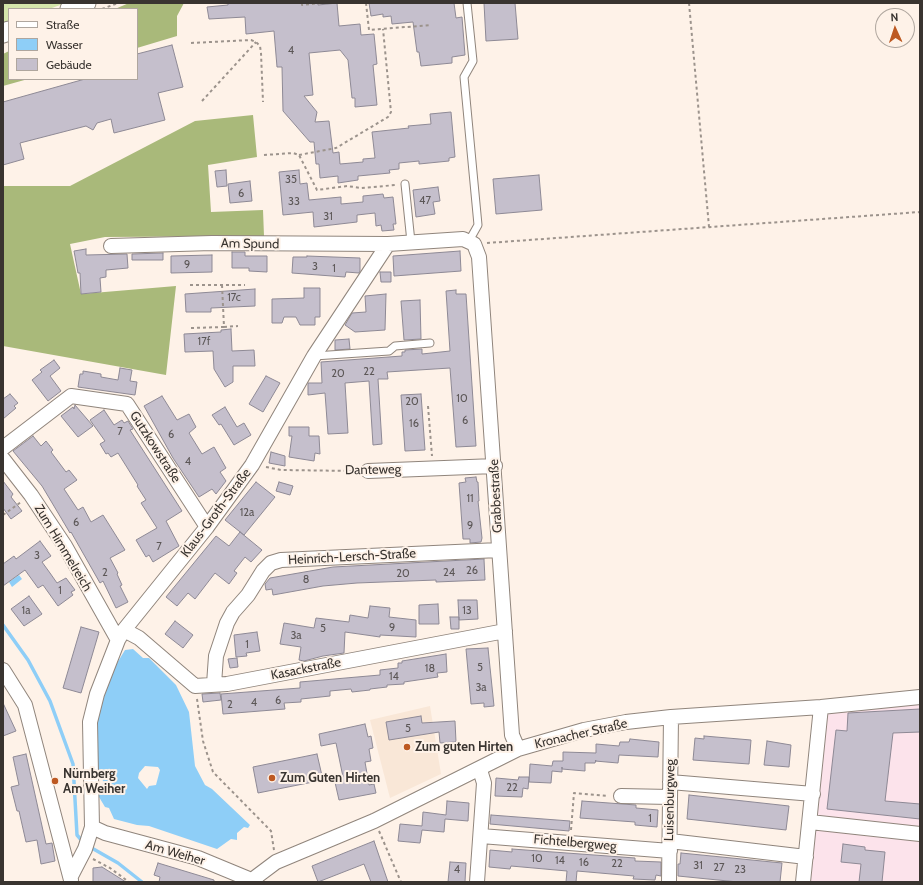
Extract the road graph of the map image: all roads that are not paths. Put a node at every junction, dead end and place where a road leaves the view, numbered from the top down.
1 (86, 3) edge
2 (468, 3) edge
3 (73, 8) edge
4 (405, 184) road end
5 (411, 242) junction
6 (471, 242) junction
7 (388, 244) junction
8 (111, 246) dead end
9 (430, 343) dead end
10 (314, 356) junction
11 (3, 448) edge
12 (3, 459) edge
13 (494, 466) junction
14 (368, 471) road end
15 (207, 527) junction
16 (500, 550) junction
17 (505, 631) junction
18 (121, 635) junction
19 (3, 670) edge
20 (214, 684) junction
21 (920, 697) edge
22 (821, 707) junction
23 (671, 717) junction
24 (518, 749) junction
25 (480, 770) junction
26 (670, 782) junction
27 (813, 794) junction
28 (621, 796) road end
29 (670, 797) junction
30 (810, 822) junction
31 (91, 831) junction
32 (920, 834) edge
33 (481, 836) junction
34 (670, 846) junction
35 (806, 857) junction
36 (71, 879) edge
37 (254, 881) edge
38 (477, 882) edge
39 (669, 882) edge
40 (803, 882) edge

1 - 3 main road
2 - 6 lane
4 - 5 lane
5 - 6 street
5 - 7 street
6 - 13 street, Grabbestraße
7 - 8 street, Am Spund
7 - 10 street, Klaus-Groth-Straße
9 - 10 lane
10 - 15 street, Klaus-Groth-Straße
11 - 15 street, Gutzkowstraße
12 - 18 street, Zum Himmelreich
13 - 14 street, Danteweg
13 - 16 street, Grabbestraße
15 - 18 street, Klaus-Groth-Straße
16 - 17 street, Grabbestraße
16 - 20 street, Heinrich-Lersch-Straße
17 - 20 street, Kasackstraße
17 - 24 street, Grabbestraße
18 - 20 street, Kasackstraße
18 - 31 street, Klaus-Groth-Straße
19 - 36 street
21 - 22 street, Kronacher Straße
22 - 23 street, Kronacher Straße
22 - 27 street
23 - 24 street, Kronacher Straße
23 - 26 street, Luisenburgweg
24 - 25 street, Kronacher Straße
25 - 33 street
25 - 37 street, Kronacher Straße
26 - 27 street
26 - 29 street, Luisenburgweg
27 - 30 street
28 - 29 street
29 - 34 street, Luisenburgweg
30 - 32 street
30 - 35 street
31 - 36 street, Klaus-Groth-Straße
31 - 37 street, Am Weiher
33 - 34 street, Fichtelbergweg
33 - 38 street
34 - 35 street, Fichtelbergweg
34 - 39 street, Luisenburgweg
35 - 40 street

